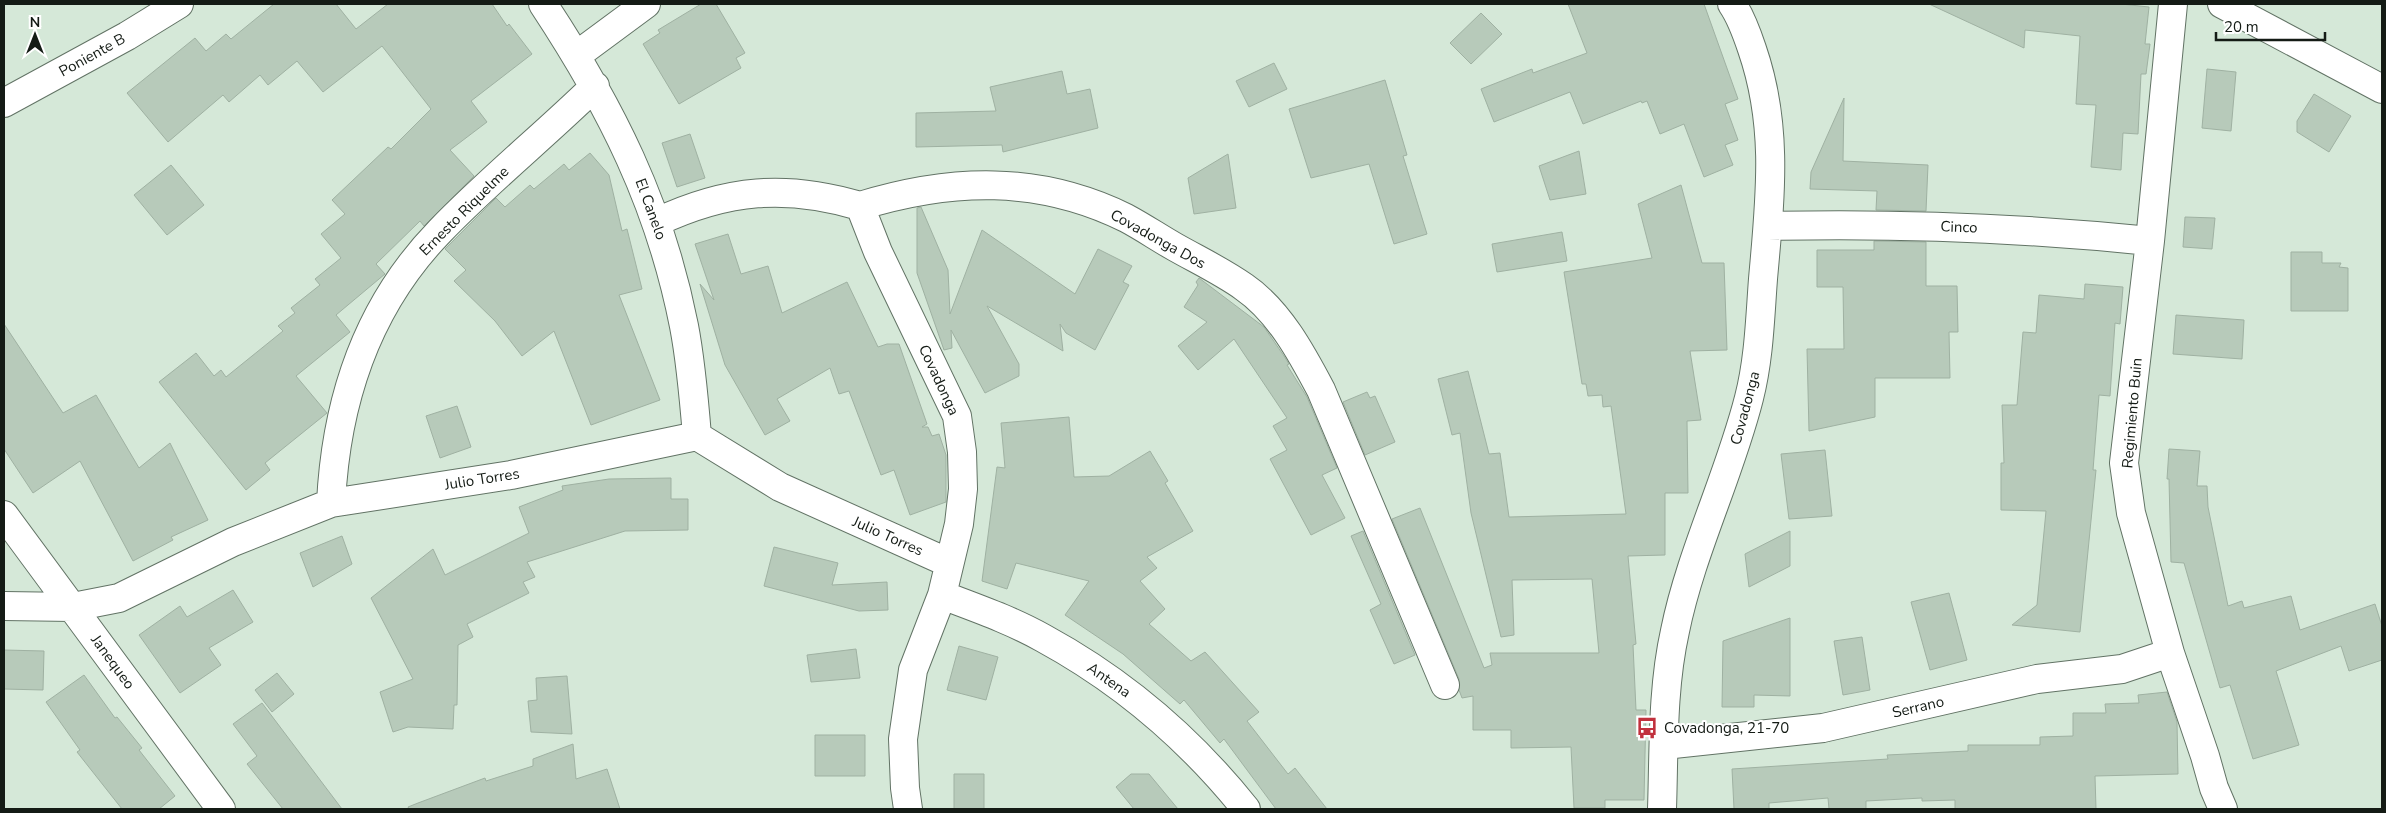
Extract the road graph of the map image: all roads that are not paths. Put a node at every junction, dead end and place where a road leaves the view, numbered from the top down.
1 (179, 4) edge
2 (543, 4) edge
3 (646, 4) edge
4 (1732, 4) edge
5 (2173, 4) edge
6 (2222, 4) edge
7 (577, 55) junction
8 (595, 86) junction
9 (2382, 89) edge
10 (4, 103) edge
11 (860, 206) junction
12 (656, 222) junction
13 (1768, 226) junction
14 (2150, 241) junction
15 (697, 436) junction
16 (332, 503) junction
17 (4, 515) edge
18 (949, 563) junction
19 (942, 595) junction
20 (4, 606) edge
21 (73, 607) junction
22 (2170, 653) junction
23 (1445, 686) dead end
24 (1664, 745) junction
25 (221, 809) edge
26 (908, 809) edge
27 (1246, 809) edge
28 (1662, 809) edge
29 (2223, 809) edge

1 - 10 street, Poniente B
2 - 7 street, El Canelo
3 - 7 street
4 - 13 street, Covadonga
5 - 14 street, Regimiento Buin
6 - 9 street
7 - 8 street, El Canelo
8 - 12 street, El Canelo
8 - 16 street, Ernesto Riquelme
11 - 12 street
11 - 18 street, Covadonga
11 - 23 street, Covadonga Dos
12 - 15 street, El Canelo
13 - 14 street, Cinco
13 - 24 street, Covadonga
14 - 22 street, Regimiento Buin
15 - 16 street, Julio Torres
15 - 18 street, Julio Torres
16 - 21 street, Julio Torres
17 - 21 street, Janequeo
18 - 19 street, Covadonga
19 - 26 street, Covadonga
19 - 27 street, Antena
20 - 21 street, Julio Torres
21 - 25 street, Janequeo
22 - 24 street, Serrano
22 - 29 street, Regimiento Buin
24 - 28 street, Covadonga

